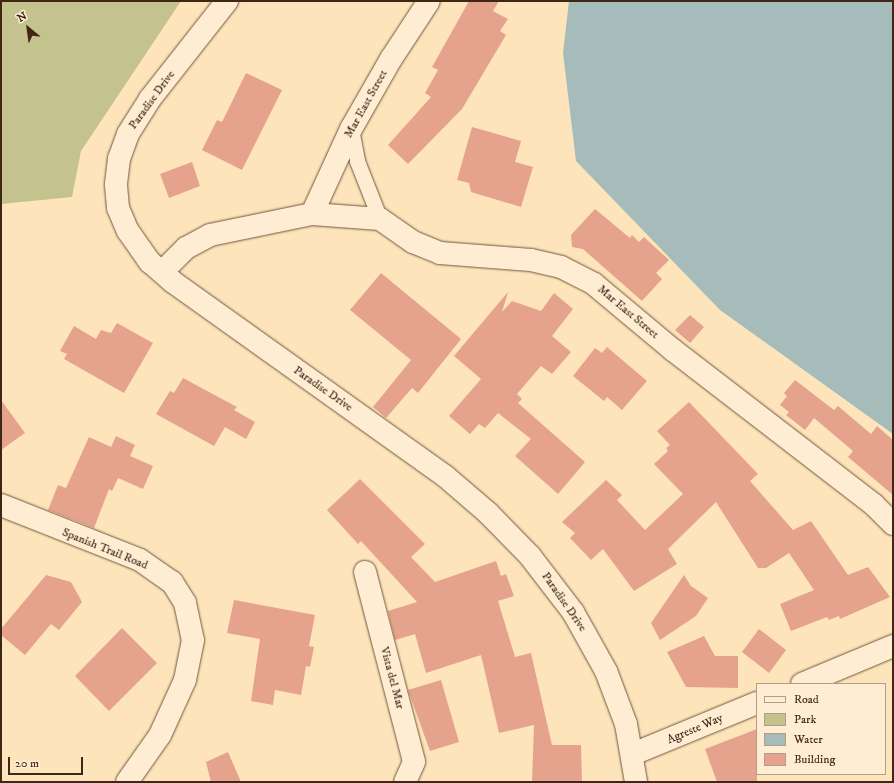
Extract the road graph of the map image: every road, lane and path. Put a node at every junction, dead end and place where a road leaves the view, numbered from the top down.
1 (227, 1) edge
2 (429, 1) edge
3 (351, 129) junction
4 (312, 214) junction
5 (380, 219) junction
6 (162, 272) junction
7 (1, 504) edge
8 (893, 524) edge
9 (364, 572) dead end
10 (893, 646) edge
11 (804, 683) edge
12 (756, 703) edge
13 (633, 754) junction
14 (127, 782) edge
15 (405, 782) edge
16 (636, 782) edge

1 - 6 street, Paradise Drive
2 - 3 street, Mar East Street
3 - 4 street, Mar East Street
3 - 5 lane
4 - 5 street
4 - 6 street
5 - 8 street, Mar East Street
6 - 13 street, Paradise Drive
7 - 14 street, Spanish Trail Road
9 - 15 street, Vista del Mar
10 - 11 street
12 - 13 street, Agreste Way
13 - 16 street, Paradise Drive

